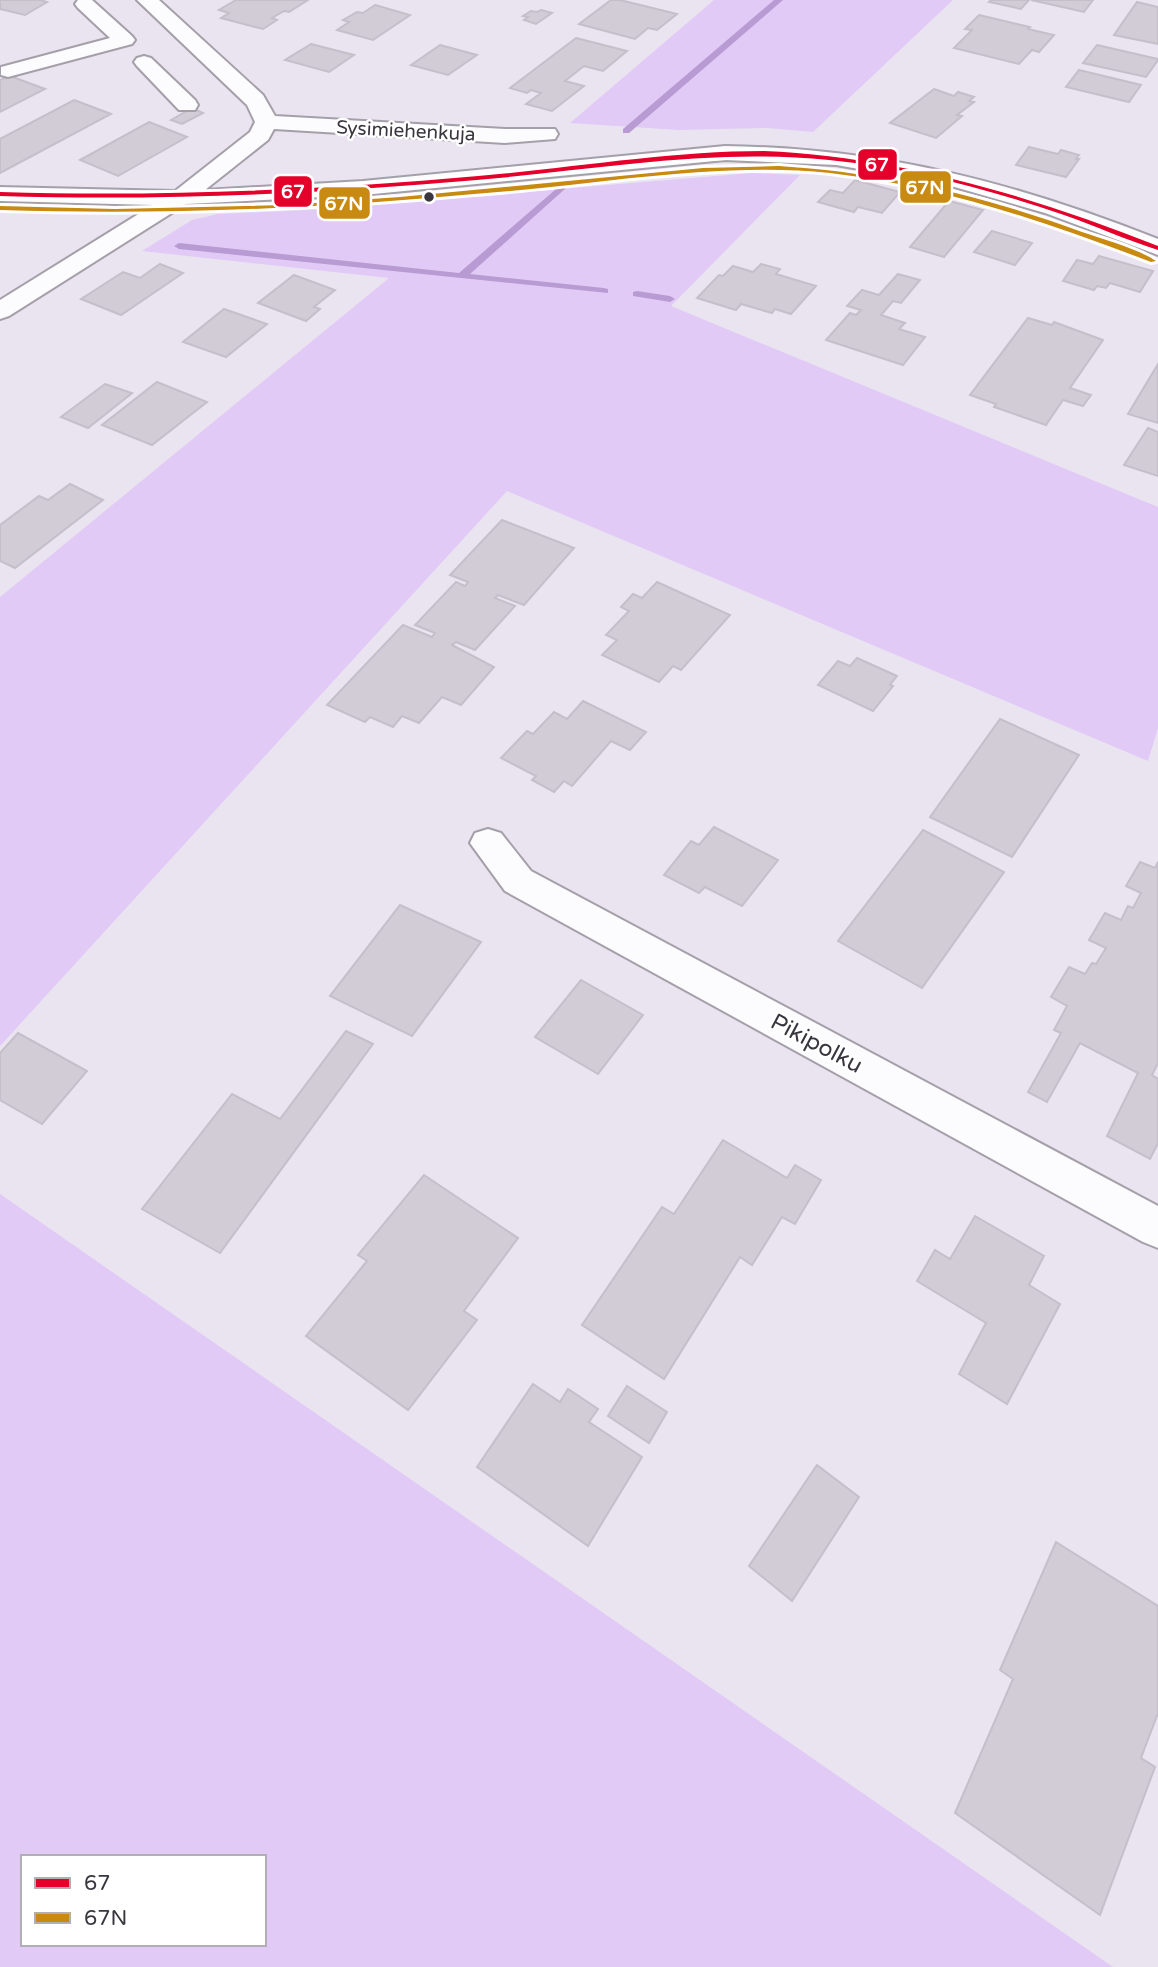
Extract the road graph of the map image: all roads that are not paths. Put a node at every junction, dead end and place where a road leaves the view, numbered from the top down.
1 (147, 0) edge
2 (85, 1) edge
3 (144, 62) dead end
4 (218, 66) junction
5 (8, 71) dead end
6 (162, 80) junction
7 (187, 105) dead end
8 (266, 122) junction
9 (547, 134) dead end
10 (0, 194) edge
11 (180, 198) junction
12 (1158, 248) edge
13 (0, 311) edge
14 (488, 844) dead end
15 (1158, 1228) edge

1 - 4 street
2 - 5 street
3 - 6 street
4 - 6 street
4 - 8 street
6 - 7 street
8 - 9 street, Sysimiehenkuja
8 - 11 street
10 - 11 street
11 - 12 street
11 - 13 street
14 - 15 street, Pikipolku

